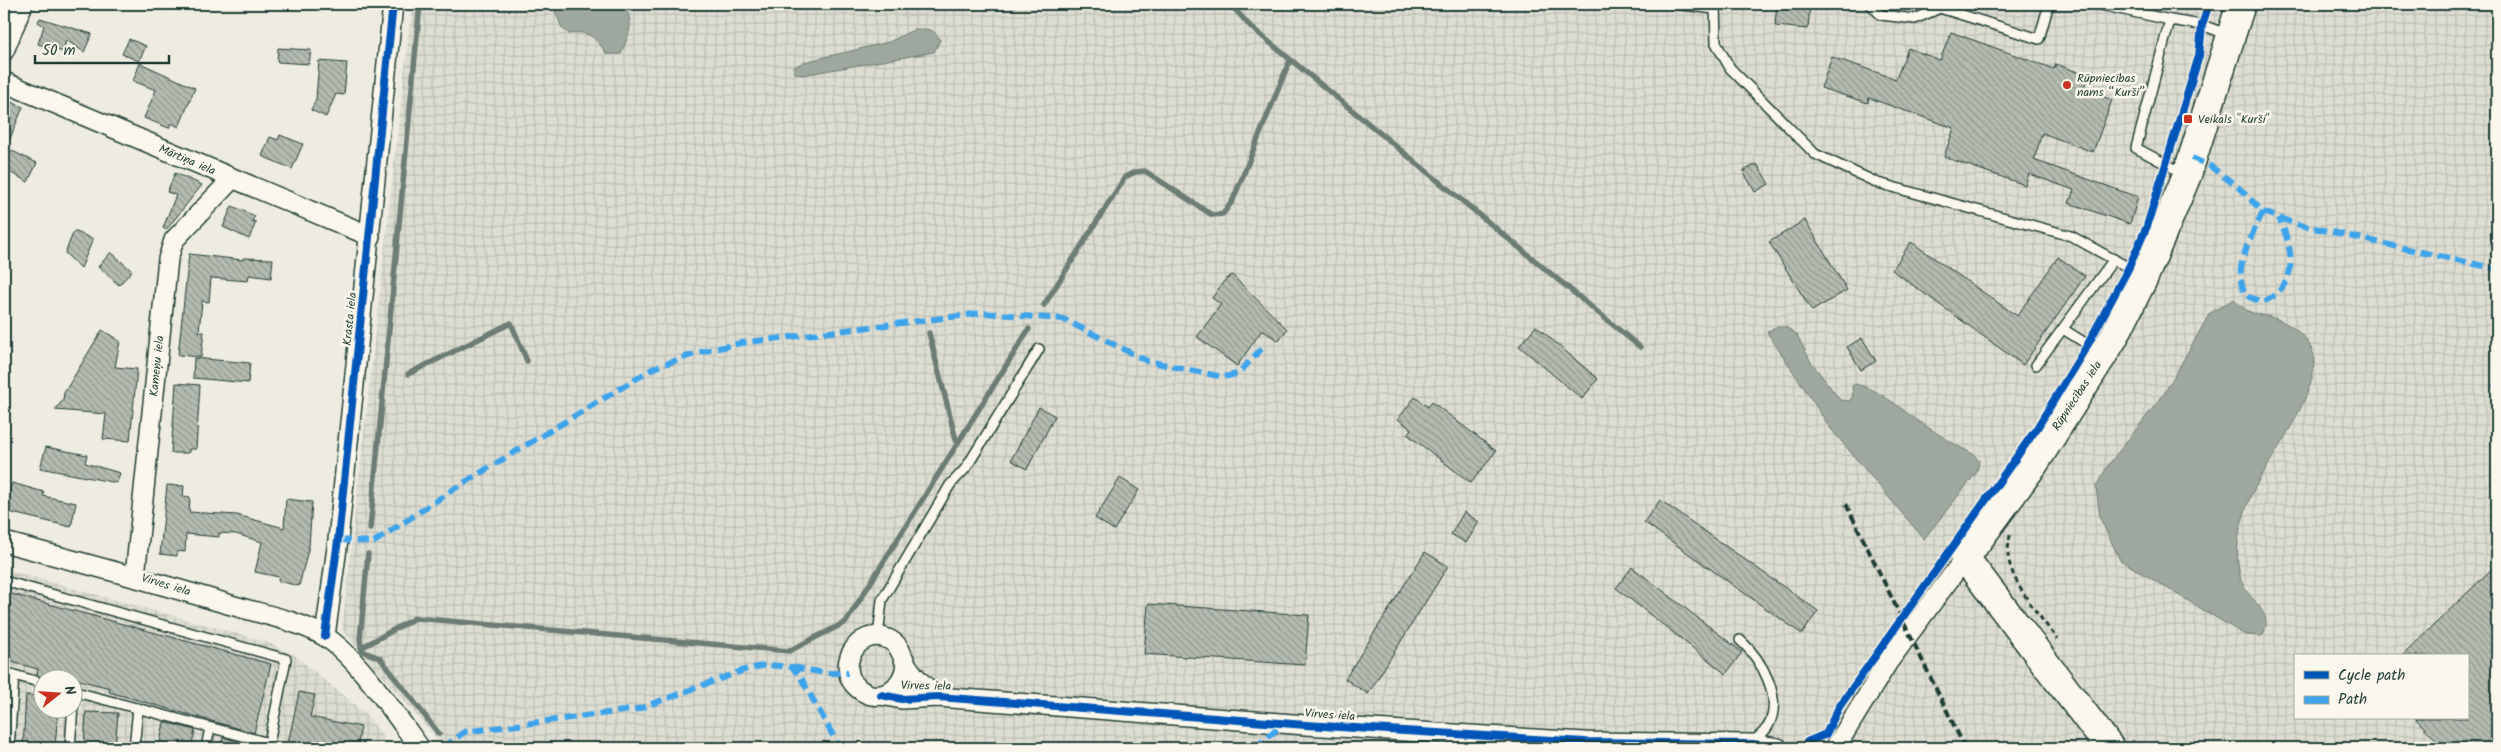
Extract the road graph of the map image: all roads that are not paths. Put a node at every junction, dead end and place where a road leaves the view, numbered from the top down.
1 (22, 4) edge
2 (393, 4) edge
3 (1674, 4) edge
4 (1870, 4) edge
5 (2049, 4) edge
6 (2096, 4) edge
7 (2241, 4) edge
8 (1715, 6) edge
9 (1940, 6) edge
10 (2170, 20) junction
11 (2229, 36) junction
12 (4, 51) edge
13 (4, 82) edge
14 (2187, 175) junction
15 (232, 179) junction
16 (370, 236) junction
17 (2114, 259) junction
18 (2144, 276) junction
19 (2063, 329) junction
20 (1039, 349) dead end
21 (2104, 354) junction
22 (2036, 365) dead end
23 (4, 542) edge
24 (1965, 558) junction
25 (135, 576) junction
26 (4, 581) edge
27 (325, 636) junction
28 (878, 637) junction
29 (1740, 640) dead end
30 (906, 665) junction
31 (4, 672) edge
32 (14, 675) junction
33 (32, 680) edge
34 (82, 693) edge
35 (881, 695) junction
36 (938, 697) junction
37 (138, 708) junction
38 (71, 720) edge
39 (210, 728) junction
40 (1752, 744) junction
41 (2121, 744) edge
42 (268, 746) edge
43 (8, 748) edge
44 (70, 748) edge
45 (134, 748) edge
46 (206, 748) edge
47 (420, 748) edge
48 (1778, 748) edge
49 (1835, 748) edge

1 - 12 street
2 - 16 street, Krasta iela
3 - 8 lane
4 - 9 lane
5 - 9 lane
6 - 10 lane
7 - 11 main road, Rūpniecības iela
8 - 17 lane
10 - 11 lane
10 - 14 lane
11 - 14 main road, Rūpniecības iela
13 - 15 street, Mārtiņa iela
14 - 18 main road, Rūpniecības iela
15 - 16 street, Mārtiņa iela
15 - 25 street, Kameņu iela
16 - 27 street, Krasta iela
17 - 18 lane
17 - 19 lane
18 - 21 main road, Rūpniecības iela
19 - 21 lane
19 - 22 lane
20 - 28 lane
21 - 24 main road, Rūpniecības iela
23 - 25 street, Virves iela
24 - 41 main road
24 - 49 street, Rūpniecības iela
25 - 27 street, Virves iela
26 - 42 lane
27 - 47 street
28 - 30 street, Virves iela
28 - 35 street, Virves iela
29 - 40 lane
30 - 35 street, Virves iela
30 - 36 street, Virves iela
31 - 32 lane
32 - 33 lane
32 - 43 lane
34 - 37 lane
35 - 36 street, Virves iela
36 - 40 street, Virves iela
37 - 39 lane
37 - 45 lane
38 - 44 lane
39 - 42 lane
39 - 46 lane
40 - 48 street, Virves iela

